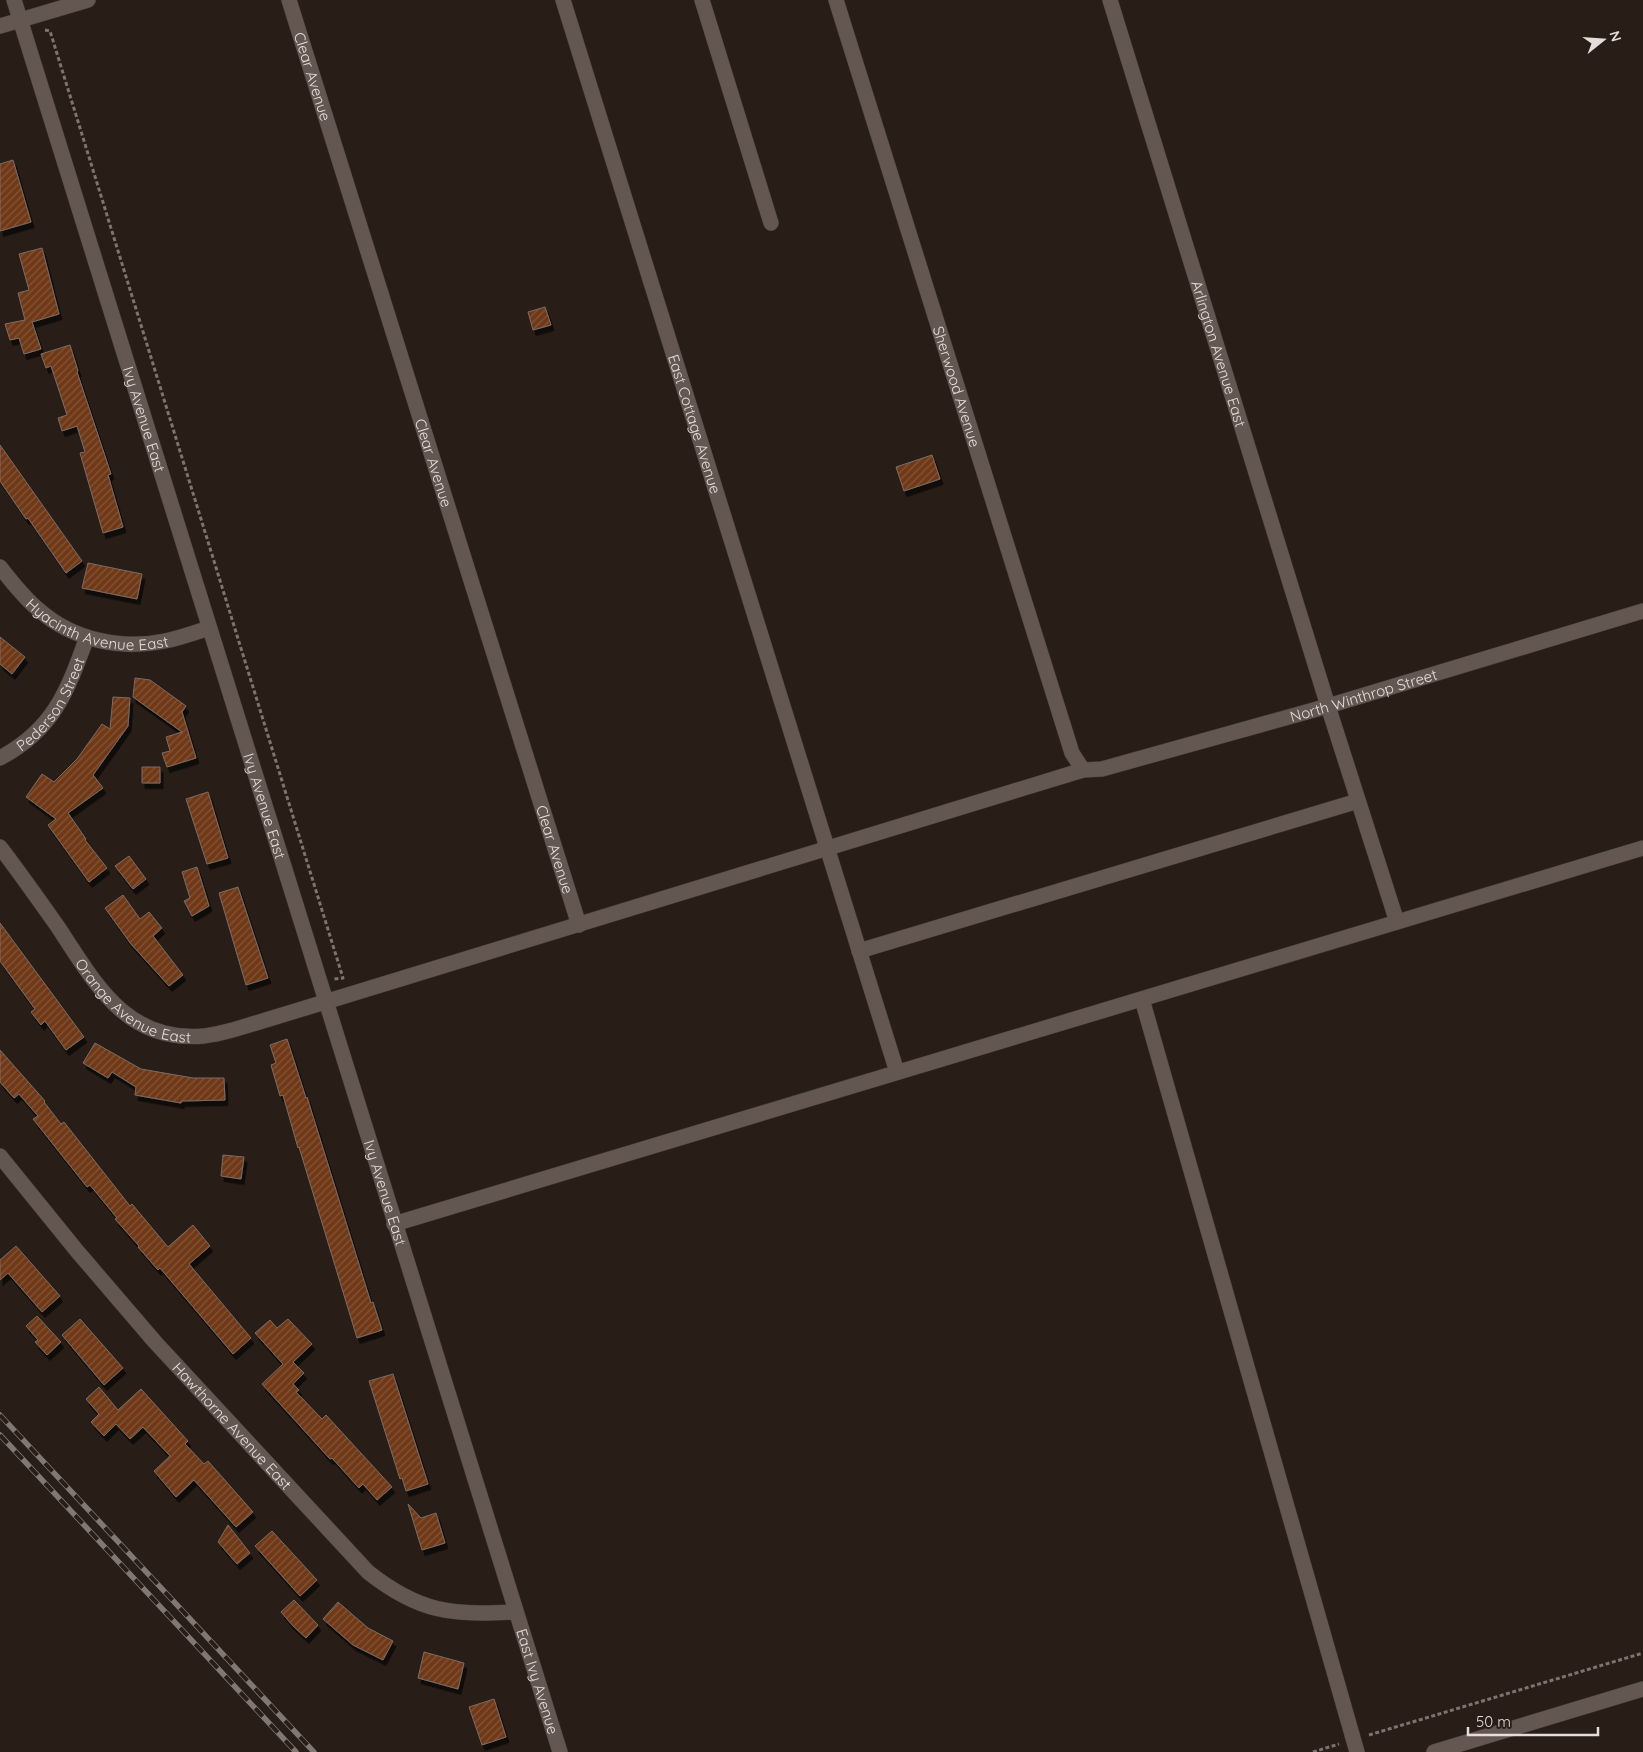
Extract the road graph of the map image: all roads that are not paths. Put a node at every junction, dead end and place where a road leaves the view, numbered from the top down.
1 (14, 0) edge
2 (88, 0) edge
3 (289, 0) edge
4 (562, 0) edge
5 (702, 0) edge
6 (836, 0) edge
7 (1110, 0) edge
8 (20, 20) junction
9 (0, 26) edge
10 (771, 223) dead end
11 (0, 567) edge
12 (1643, 611) edge
13 (209, 628) junction
14 (87, 638) junction
15 (1328, 706) junction
16 (0, 758) edge
17 (1083, 770) junction
18 (1358, 800) junction
19 (0, 846) edge
20 (1643, 848) edge
21 (827, 849) junction
22 (1397, 922) junction
23 (579, 925) junction
24 (859, 951) junction
25 (1142, 999) junction
26 (325, 1002) junction
27 (898, 1072) junction
28 (0, 1156) edge
29 (394, 1224) junction
30 (515, 1612) junction
31 (1643, 1689) edge
32 (1355, 1746) edge
33 (560, 1752) edge
34 (1434, 1752) edge

1 - 8 street, Ivy Avenue East
2 - 8 street
3 - 23 street, Clear Avenue
4 - 21 street, East Cottage Avenue
5 - 10 street
6 - 17 street, Sherwood Avenue
7 - 15 street, Arlington Avenue East
8 - 9 street
8 - 13 street, Ivy Avenue East
11 - 14 street, Hyacinth Avenue East
12 - 15 street, North Winthrop Street
13 - 14 street, Hyacinth Avenue East
13 - 26 street, Ivy Avenue East
14 - 16 street, Pederson Street
15 - 17 street, North Winthrop Street
15 - 18 street, Arlington Avenue East
17 - 21 street, North Winthrop Street
18 - 22 street, Arlington Avenue East
18 - 24 street
19 - 26 street, Orange Avenue East
20 - 22 street
21 - 23 street, Orange Avenue East
21 - 24 street, East Cottage Avenue
22 - 25 street
23 - 26 street, Orange Avenue East
24 - 27 street, East Cottage Avenue
25 - 27 street
25 - 32 street
26 - 29 street, Ivy Avenue East
27 - 29 street
28 - 30 street, Hawthorne Avenue East
29 - 30 street, Ivy Avenue East
30 - 33 street, East Ivy Avenue
31 - 34 street

